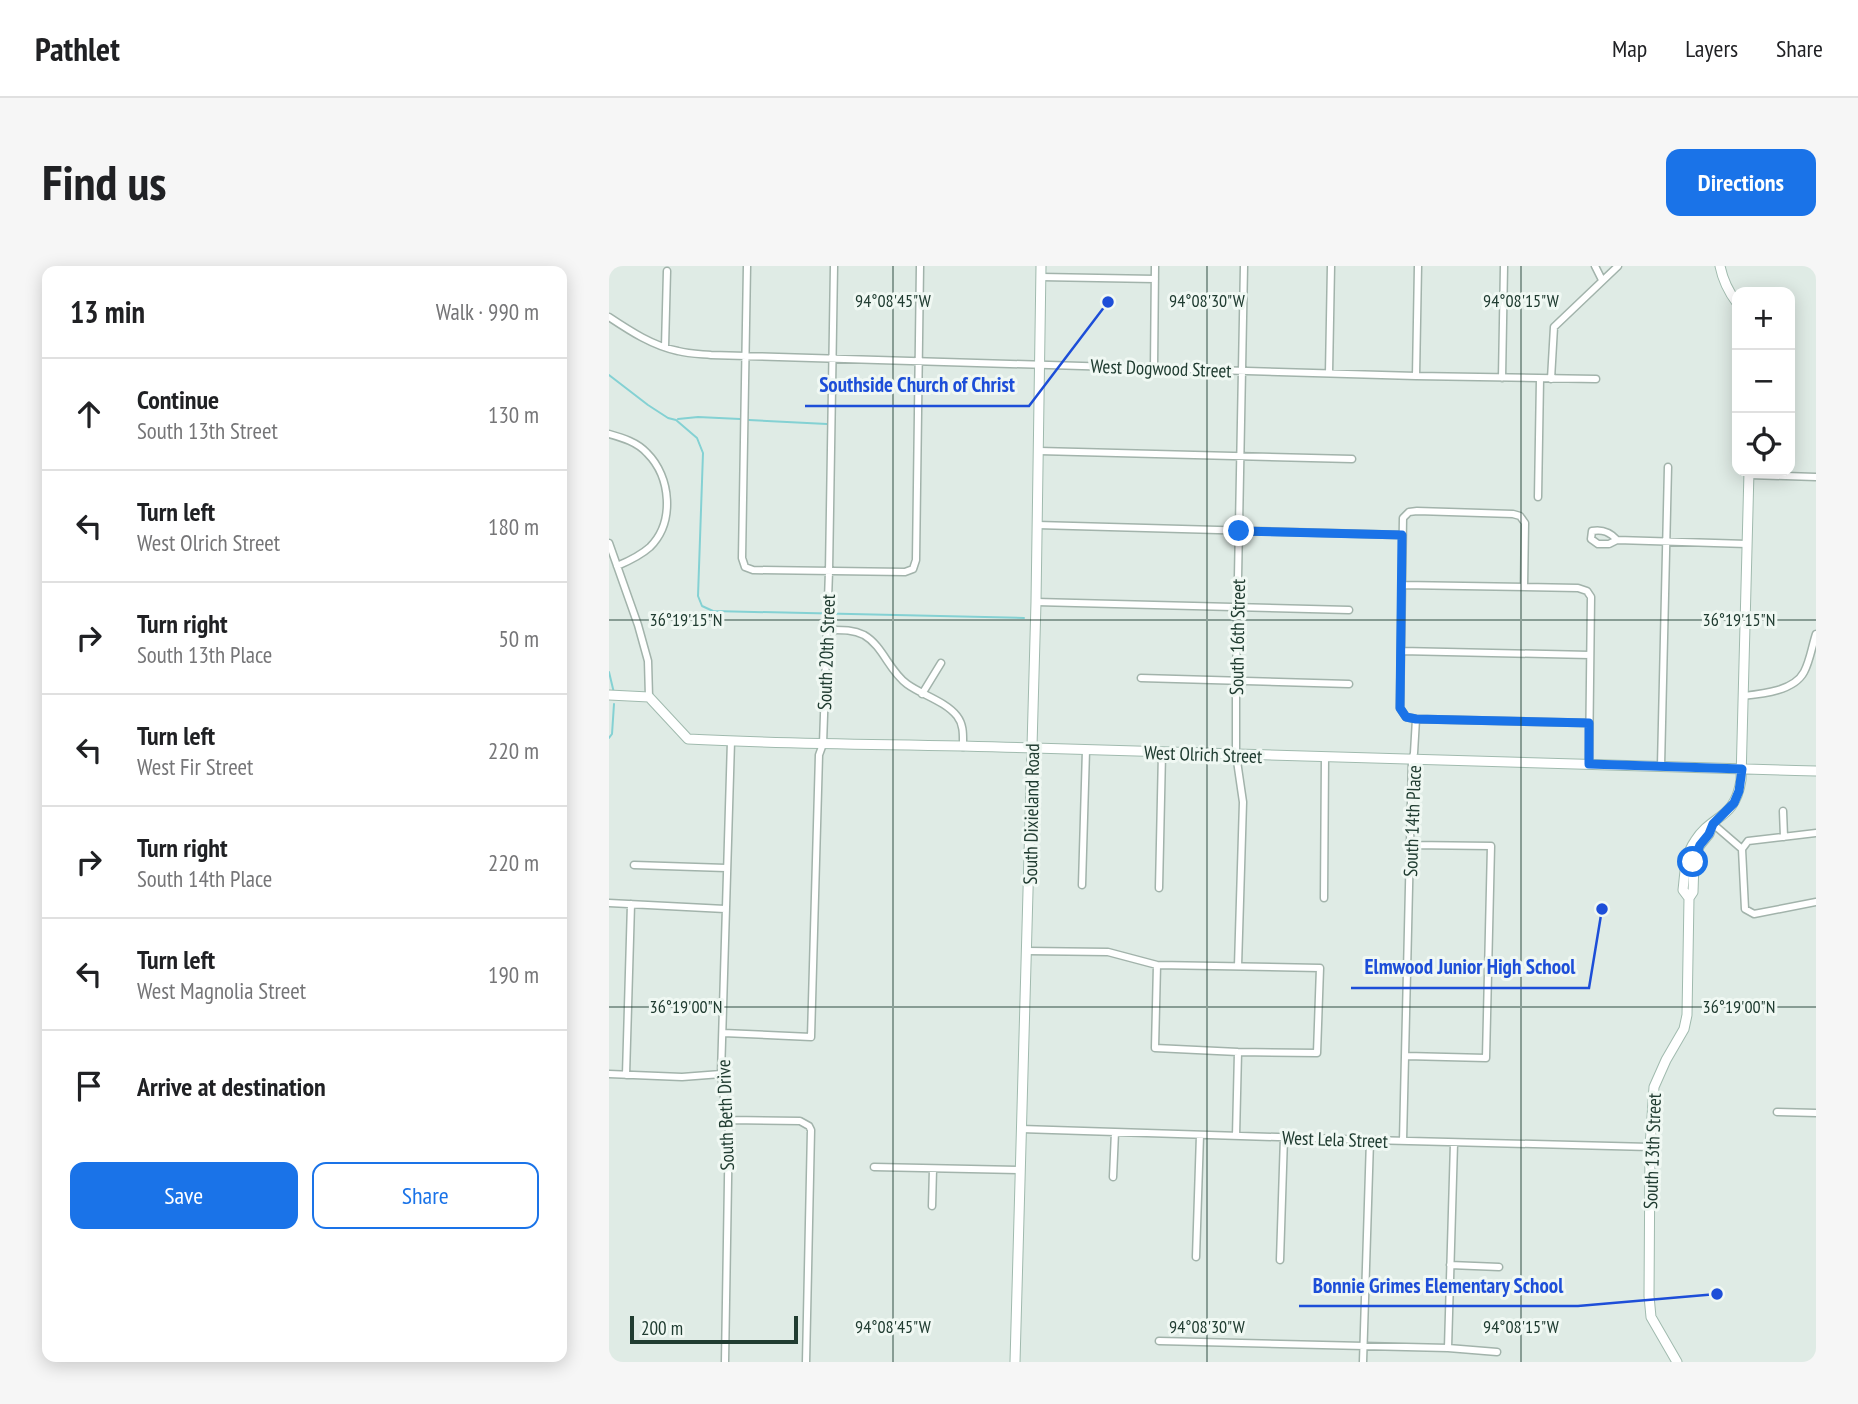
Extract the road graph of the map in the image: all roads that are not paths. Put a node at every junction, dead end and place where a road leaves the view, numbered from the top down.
1 (747, 266) edge
2 (834, 266) edge
3 (920, 266) edge
4 (1041, 266) edge
5 (1155, 266) edge
6 (1244, 266) edge
7 (1331, 266) edge
8 (1418, 266) edge
9 (1504, 266) edge
10 (1595, 266) edge
11 (1618, 266) edge
12 (1720, 266) edge
13 (667, 271) dead end
14 (1041, 277) junction
15 (1155, 279) junction
16 (1602, 280) junction
17 (1732, 296) edge
18 (609, 317) edge
19 (665, 347) junction
20 (745, 357) junction
21 (832, 359) junction
22 (920, 361) junction
23 (1040, 364) junction
24 (1154, 368) junction
25 (1243, 370) junction
26 (1329, 373) junction
27 (1416, 376) junction
28 (1502, 378) junction
29 (1540, 379) junction
30 (1551, 379) junction
31 (1596, 379) dead end
32 (609, 434) edge
33 (1039, 451) junction
34 (1241, 456) junction
35 (1352, 458) dead end
36 (1668, 467) dead end
37 (1749, 476) edge
38 (1795, 476) edge
39 (1816, 477) edge
40 (1538, 497) dead end
41 (1037, 525) junction
42 (1239, 531) junction
43 (1402, 535) junction
44 (1617, 540) dead end
45 (1665, 541) junction
46 (609, 543) edge
47 (1747, 544) junction
48 (617, 566) junction
49 (829, 571) junction
50 (1402, 585) junction
51 (1524, 587) junction
52 (1036, 602) junction
53 (1238, 606) junction
54 (1349, 610) dead end
55 (827, 630) junction
56 (1816, 634) edge
57 (1401, 651) junction
58 (1590, 655) junction
59 (941, 663) dead end
60 (1141, 678) dead end
61 (1236, 681) junction
62 (1349, 684) dead end
63 (922, 694) junction
64 (609, 695) edge
65 (1743, 695) junction
66 (649, 697) junction
67 (1416, 719) junction
68 (1589, 723) junction
69 (731, 741) junction
70 (823, 744) junction
71 (963, 747) junction
72 (1032, 748) junction
73 (1086, 750) junction
74 (1161, 753) junction
75 (1236, 754) junction
76 (1325, 757) junction
77 (1412, 760) junction
78 (1589, 764) junction
79 (1661, 766) junction
80 (1742, 769) junction
81 (1816, 771) edge
82 (1783, 811) dead end
83 (1713, 824) junction
84 (1816, 833) edge
85 (1784, 838) junction
86 (1411, 845) junction
87 (1742, 849) junction
88 (634, 865) dead end
89 (726, 868) junction
90 (1082, 886) dead end
91 (1159, 888) dead end
92 (1324, 898) dead end
93 (1816, 902) edge
94 (609, 903) edge
95 (631, 904) junction
96 (725, 909) junction
97 (1027, 951) junction
98 (1157, 964) junction
99 (1238, 966) junction
100 (723, 1033) junction
101 (1238, 1052) junction
102 (1406, 1056) junction
103 (609, 1074) edge
104 (721, 1074) junction
105 (626, 1075) junction
106 (1777, 1112) dead end
107 (1816, 1114) edge
108 (729, 1120) junction
109 (1021, 1129) junction
110 (1115, 1132) junction
111 (1200, 1135) junction
112 (1236, 1136) junction
113 (1284, 1138) junction
114 (1370, 1140) junction
115 (1403, 1141) junction
116 (1454, 1143) junction
117 (1650, 1147) junction
118 (874, 1167) dead end
119 (933, 1169) junction
120 (1020, 1170) junction
121 (1113, 1177) dead end
122 (932, 1206) dead end
123 (1196, 1257) dead end
124 (1280, 1261) dead end
125 (1450, 1265) junction
126 (1499, 1267) dead end
127 (1159, 1341) dead end
128 (1363, 1346) junction
129 (1448, 1348) junction
130 (1497, 1352) dead end
131 (725, 1362) edge
132 (806, 1362) edge
133 (1015, 1362) edge
134 (1363, 1362) edge
135 (1677, 1362) edge

1 - 20 street
2 - 21 street, South 20th Street
3 - 22 street
4 - 14 street, South Dixieland Road
5 - 15 street
6 - 25 street, South 16th Street
7 - 26 street
8 - 27 street
9 - 28 street
10 - 16 street
11 - 16 street
12 - 17 street
13 - 19 street
14 - 15 street
14 - 23 street, South Dixieland Road
15 - 24 street
16 - 30 street
18 - 19 street, West Dogwood Street
19 - 20 street, West Dogwood Street
20 - 21 street, West Dogwood Street
20 - 49 street
21 - 22 street, West Dogwood Street
21 - 49 street, South 20th Street
22 - 23 street, West Dogwood Street
22 - 49 street
23 - 24 street, West Dogwood Street
23 - 33 street, South Dixieland Road
24 - 25 street, West Dogwood Street
25 - 26 street, West Dogwood Street
25 - 34 street, South 16th Street
26 - 27 street, West Dogwood Street
27 - 28 street, West Dogwood Street
28 - 29 street, West Dogwood Street
29 - 30 street, West Dogwood Street
29 - 40 street
30 - 31 street, West Dogwood Street
32 - 48 street
33 - 34 street
33 - 41 street, South Dixieland Road
34 - 35 street
34 - 42 street, South 16th Street
36 - 45 street
37 - 47 street, South 13th Street
38 - 39 street
41 - 42 street
41 - 52 street, South Dixieland Road
42 - 43 street
42 - 53 street, South 16th Street
43 - 50 street
43 - 51 street
44 - 45 street
45 - 47 street
45 - 79 street
46 - 48 street
47 - 65 street, South 13th Street
48 - 66 street
49 - 55 street, South 20th Street
50 - 51 street
50 - 57 street
51 - 58 street
52 - 53 street
52 - 72 street, South Dixieland Road
53 - 54 street
53 - 61 street, South 16th Street
55 - 63 street
55 - 70 street, South 20th Street
56 - 65 street
57 - 58 street
57 - 67 street
58 - 68 street
59 - 63 street
60 - 61 street
61 - 62 street
61 - 75 street, South 16th Street
63 - 71 street
64 - 66 street
65 - 80 street, South 13th Street
66 - 69 street, West Olrich Street
67 - 68 street
67 - 77 street, South 14th Place
68 - 78 street
69 - 70 street, West Olrich Street
69 - 89 street, South Beth Drive
70 - 71 street, West Olrich Street
70 - 100 street, South 20th Street
71 - 72 street, West Olrich Street
72 - 73 street, West Olrich Street
72 - 97 street, South Dixieland Road
73 - 74 street, West Olrich Street
73 - 90 street
74 - 75 street, West Olrich Street
74 - 91 street
75 - 76 street, West Olrich Street
75 - 99 street, South 16th Street
76 - 77 street, West Olrich Street
76 - 92 street
77 - 78 street, West Olrich Street
77 - 86 street, South 14th Place
78 - 79 street, West Olrich Street
79 - 80 street, West Olrich Street
80 - 81 street, West Olrich Street
80 - 83 street, South 13th Street
82 - 85 street
83 - 87 street
83 - 117 street, South 13th Street
84 - 85 street
85 - 87 street
86 - 102 street, South 14th Place
86 - 102 street
87 - 93 street
88 - 89 street
89 - 96 street, South Beth Drive
94 - 95 street
95 - 96 street
95 - 105 street
96 - 100 street, South Beth Drive
97 - 98 street
97 - 109 street, South Dixieland Road
98 - 99 street
98 - 101 street
99 - 101 street
100 - 104 street, South Beth Drive
101 - 112 street
102 - 115 street, South 14th Place
103 - 105 street
104 - 105 street
104 - 108 street, South Beth Drive
106 - 107 street
108 - 131 street, South Beth Drive
108 - 132 street
109 - 110 street, West Lela Street
109 - 120 street, South Dixieland Road
110 - 111 street, West Lela Street
110 - 121 street
111 - 112 street, West Lela Street
111 - 123 street
112 - 113 street, West Lela Street
113 - 114 street, West Lela Street
113 - 124 street
114 - 115 street, West Lela Street
114 - 128 street
115 - 116 street, West Lela Street
116 - 117 street, West Lela Street
116 - 125 street
117 - 135 street, South 13th Street
118 - 119 street
119 - 120 street
119 - 122 street
120 - 133 street, South Dixieland Road
125 - 126 street
125 - 129 street
127 - 128 street
128 - 129 street
128 - 134 street
129 - 130 street

